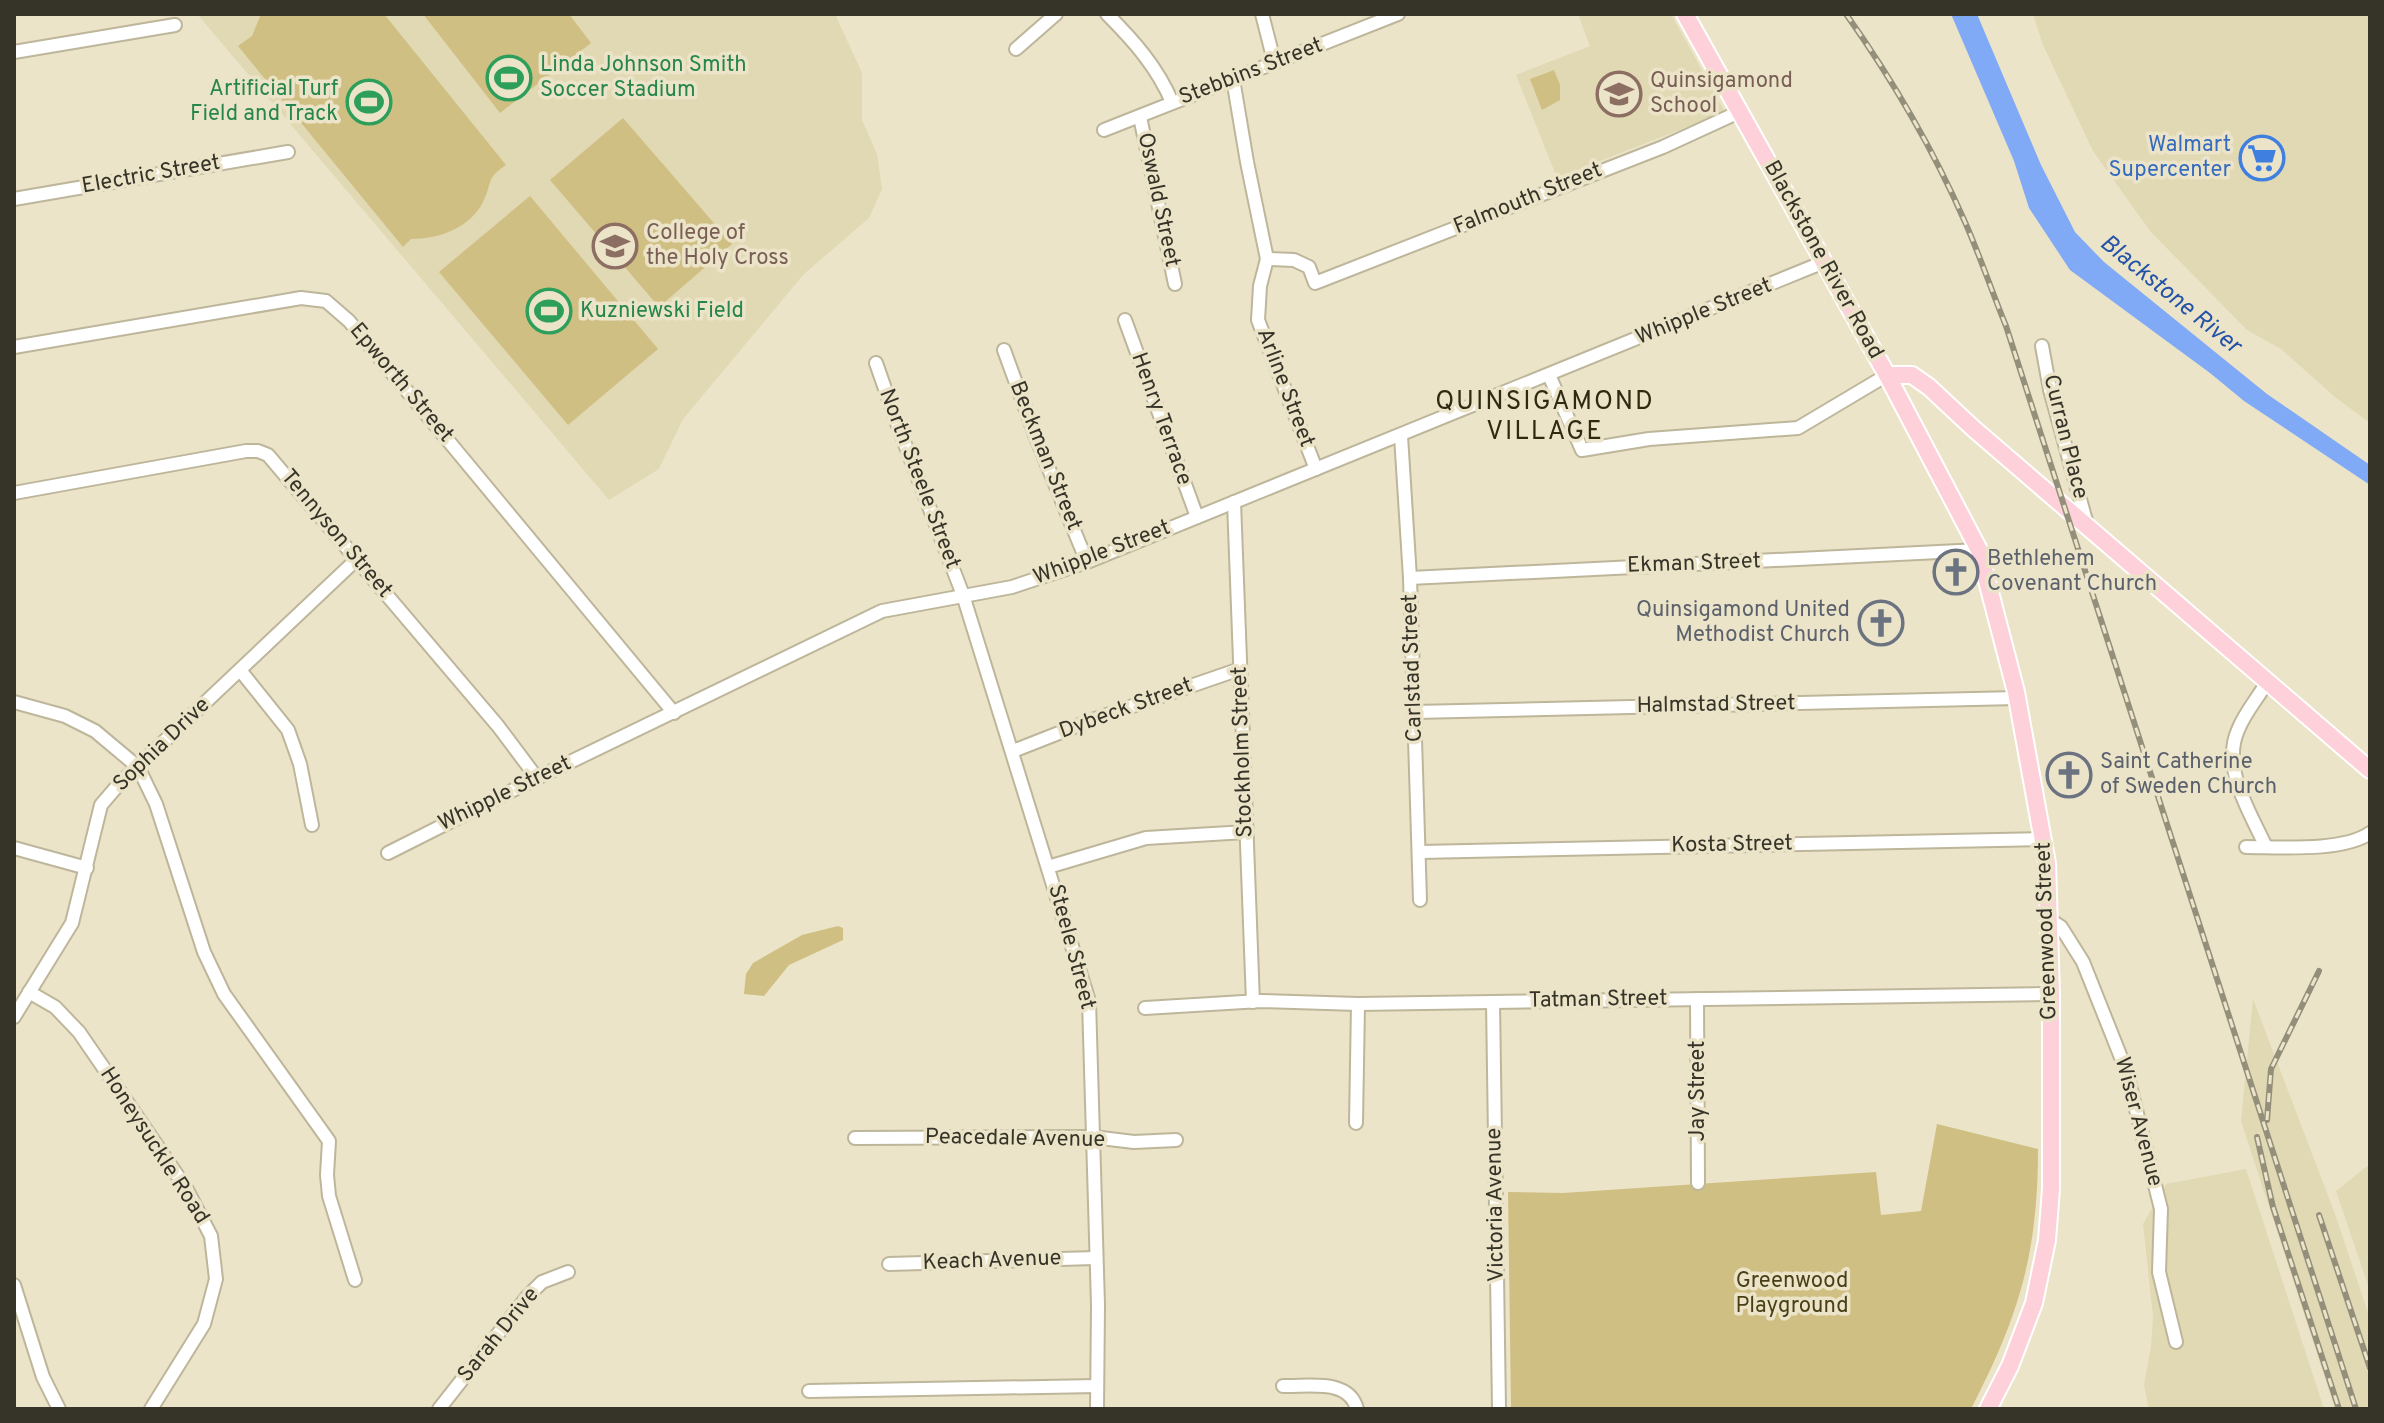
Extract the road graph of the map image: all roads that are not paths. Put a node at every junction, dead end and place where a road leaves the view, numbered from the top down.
1 (1056, 14) edge
2 (1107, 14) edge
3 (1262, 14) edge
4 (1398, 14) edge
5 (1685, 14) edge
6 (175, 25) dead end
7 (1016, 49) dead end
8 (14, 52) edge
9 (1274, 61) junction
10 (1233, 79) junction
11 (1172, 102) junction
12 (1739, 112) junction
13 (1140, 117) junction
14 (1104, 130) dead end
15 (288, 152) dead end
16 (14, 199) edge
17 (1267, 259) junction
18 (1824, 262) junction
19 (1175, 284) dead end
20 (1125, 320) dead end
21 (2042, 346) dead end
22 (14, 347) edge
23 (1004, 350) dead end
24 (876, 363) dead end
25 (1549, 375) junction
26 (1887, 375) junction
27 (1401, 436) junction
28 (1316, 469) junction
29 (14, 493) edge
30 (1234, 502) junction
31 (1197, 517) junction
32 (2088, 528) junction
33 (1979, 550) junction
34 (357, 559) junction
35 (1087, 562) junction
36 (1410, 578) junction
37 (963, 595) junction
38 (1240, 669) junction
39 (240, 670) junction
40 (2267, 682) junction
41 (2017, 698) junction
42 (14, 702) edge
43 (1415, 712) junction
44 (674, 713) junction
45 (1013, 751) junction
46 (138, 767) junction
47 (2370, 770) edge
48 (537, 778) junction
49 (312, 825) dead end
50 (1246, 832) junction
51 (2370, 833) edge
52 (2044, 839) junction
53 (2246, 847) dead end
54 (2266, 847) junction
55 (14, 848) edge
56 (1420, 852) junction
57 (388, 853) dead end
58 (1048, 867) junction
59 (87, 868) junction
60 (1420, 900) dead end
61 (2049, 919) junction
62 (29, 992) junction
63 (2051, 994) junction
64 (1697, 999) junction
65 (1253, 1002) junction
66 (1493, 1002) junction
67 (1358, 1004) junction
68 (1145, 1008) dead end
69 (14, 1017) edge
70 (1356, 1123) dead end
71 (1093, 1137) junction
72 (855, 1138) dead end
73 (1176, 1140) dead end
74 (1698, 1183) dead end
75 (1095, 1258) junction
76 (889, 1264) dead end
77 (568, 1272) dead end
78 (355, 1280) dead end
79 (14, 1285) edge
80 (2176, 1342) dead end
81 (1097, 1386) junction
82 (1283, 1386) dead end
83 (809, 1391) dead end
84 (59, 1409) edge
85 (151, 1409) edge
86 (439, 1409) edge
87 (1097, 1409) edge
88 (1357, 1409) edge
89 (1499, 1409) edge
90 (1988, 1409) edge

1 - 7 street
2 - 11 street
3 - 9 street
4 - 9 street, Stebbins Street
5 - 12 main road, Blackstone River Road
6 - 8 street
9 - 10 street, Stebbins Street
10 - 11 street, Stebbins Street
10 - 17 street
11 - 13 street, Stebbins Street
12 - 17 street, Falmouth Street
12 - 18 main road, Blackstone River Road
13 - 14 street, Stebbins Street
13 - 19 street, Oswald Street
15 - 16 street, Electric Street
17 - 28 street, Arline Street
18 - 25 street, Whipple Street
18 - 26 main road, Blackstone River Road
20 - 31 street, Henry Terrace
21 - 32 street, Curran Place
22 - 44 street, Epworth Street
23 - 35 street, Beckman Street
24 - 37 street, North Steele Street
25 - 26 street
25 - 27 street, Whipple Street
26 - 32 main road, Blackstone River Road
26 - 33 main road, Greenwood Street
27 - 28 street, Whipple Street
27 - 36 street, Carlstad Street
28 - 30 street, Whipple Street
29 - 34 street, Tennyson Street
30 - 31 street, Whipple Street
30 - 38 street, Stockholm Street
31 - 35 street, Whipple Street
32 - 40 main road, Blackstone River Road
33 - 36 street, Ekman Street
33 - 41 main road, Greenwood Street
34 - 39 street, Sophia Drive
34 - 48 street, Tennyson Street
35 - 37 street, Whipple Street
36 - 43 street, Carlstad Street
37 - 44 street, Whipple Street
37 - 45 street, Steele Street
38 - 45 street, Dybeck Street
38 - 50 street, Stockholm Street
39 - 46 street, Sophia Drive
39 - 49 street
40 - 47 main road, Blackstone River Road
40 - 54 street
41 - 43 street, Halmstad Street
41 - 52 main road, Greenwood Street
42 - 46 street
43 - 56 street, Carlstad Street
44 - 48 street, Whipple Street
45 - 58 street, Steele Street
46 - 59 street, Sophia Drive
46 - 78 street
48 - 57 street, Whipple Street
50 - 58 street
50 - 65 street, Stockholm Street
51 - 54 street
52 - 56 street, Kosta Street
52 - 61 main road, Greenwood Street
53 - 54 street
55 - 59 street
56 - 60 street, Carlstad Street
58 - 71 street, Steele Street
59 - 62 street, Sophia Drive
61 - 63 main road, Greenwood Street
61 - 80 street, Wiser Avenue
62 - 69 street, Sophia Drive
62 - 85 street, Honeysuckle Road
63 - 64 street, Tatman Street
63 - 90 main road, Greenwood Street
64 - 66 street, Tatman Street
64 - 74 street, Jay Street
65 - 67 street, Tatman Street
65 - 68 street, Tatman Street
66 - 67 street, Tatman Street
66 - 89 street, Victoria Avenue
67 - 70 street
71 - 72 street, Peacedale Avenue
71 - 73 street, Peacedale Avenue
71 - 75 street, Steele Street
75 - 76 street, Keach Avenue
75 - 81 street, Steele Street
77 - 86 street, Sarah Drive
79 - 84 street
81 - 83 street
81 - 87 street, Steele Street
82 - 88 street

